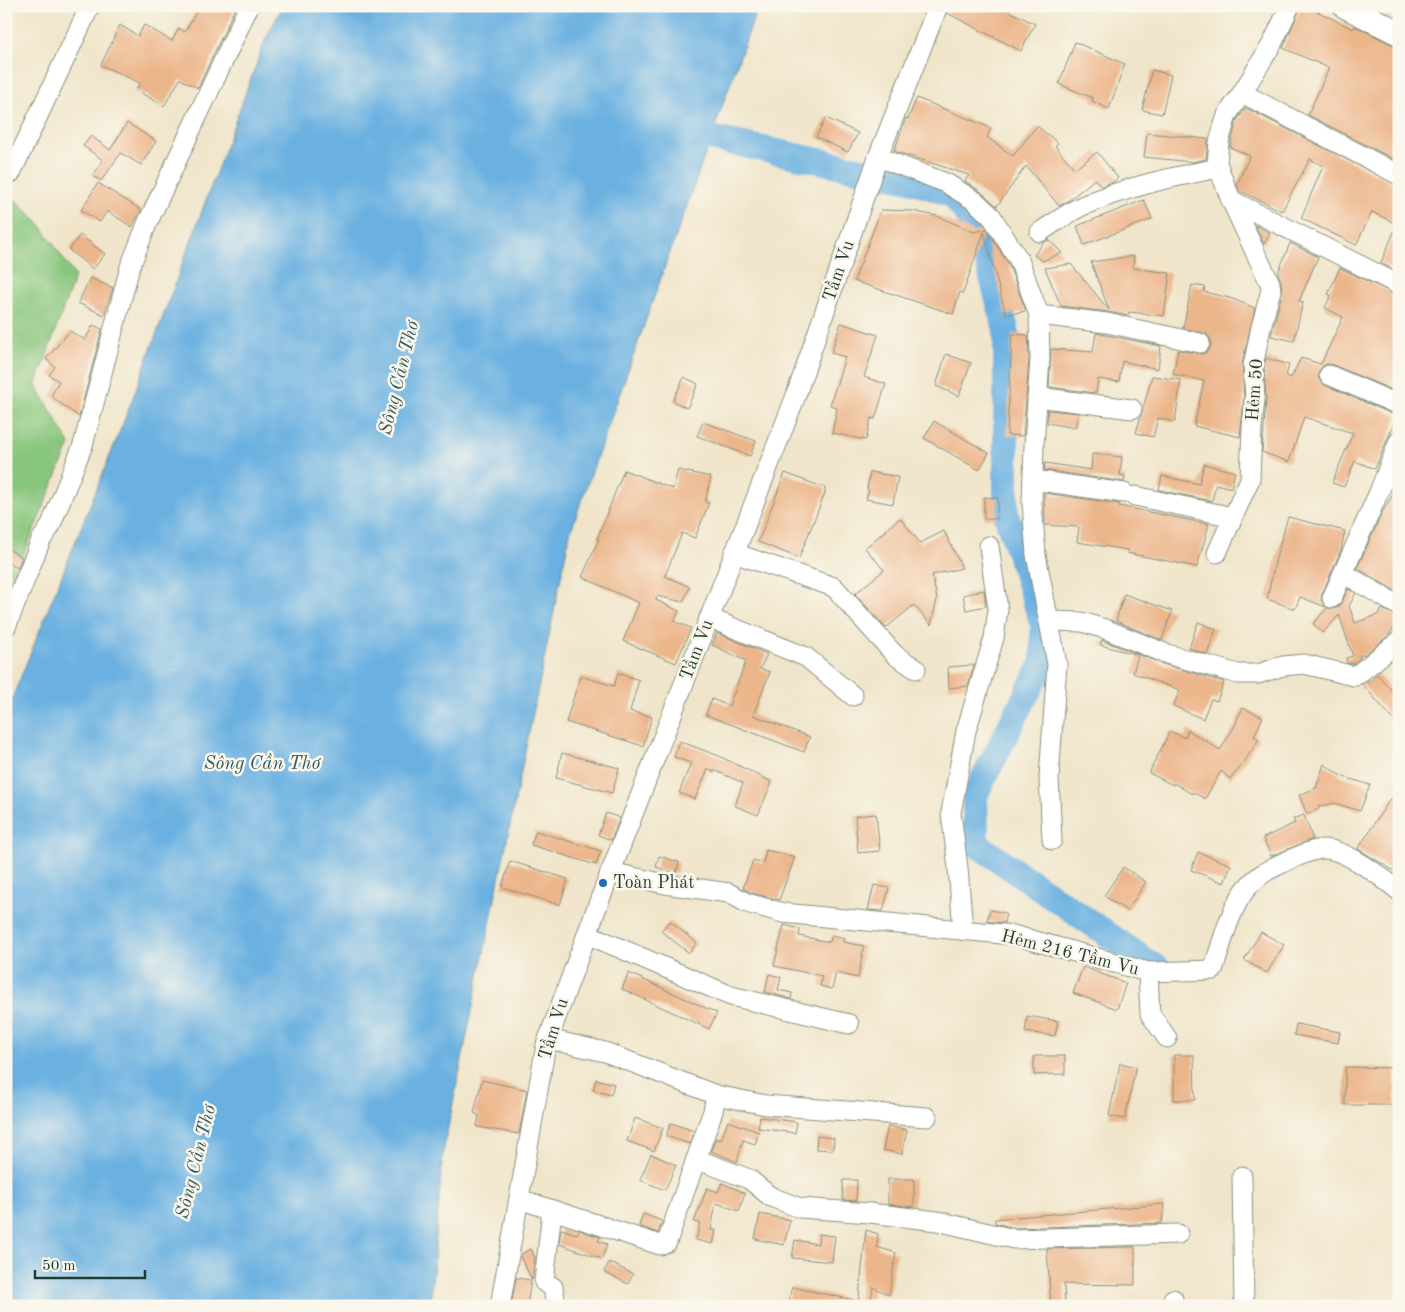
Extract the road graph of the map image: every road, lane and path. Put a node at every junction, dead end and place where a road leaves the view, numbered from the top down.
1 (90, 6) edge
2 (249, 6) edge
3 (938, 6) edge
4 (1290, 6) edge
5 (1346, 6) edge
6 (1369, 6) edge
7 (1399, 22) edge
8 (1399, 34) edge
9 (1242, 93) junction
10 (878, 158) junction
11 (1219, 168) junction
12 (6, 171) edge
13 (1399, 175) edge
14 (1230, 200) junction
15 (1040, 232) dead end
16 (1399, 285) edge
17 (1039, 315) junction
18 (1200, 343) dead end
19 (1329, 375) dead end
20 (1037, 397) junction
21 (1399, 405) edge
22 (1132, 409) dead end
23 (1399, 441) edge
24 (1033, 480) junction
25 (1233, 517) junction
26 (989, 546) dead end
27 (734, 553) junction
28 (1217, 553) dead end
29 (1343, 572) junction
30 (1332, 598) dead end
31 (1399, 606) edge
32 (709, 618) junction
33 (1050, 621) junction
34 (6, 627) edge
35 (1399, 641) edge
36 (916, 669) dead end
37 (853, 696) dead end
38 (1052, 840) dead end
39 (610, 872) junction
40 (1399, 891) edge
41 (963, 930) junction
42 (587, 934) junction
43 (1148, 972) junction
44 (849, 1024) dead end
45 (1167, 1038) dead end
46 (548, 1039) junction
47 (716, 1096) junction
48 (927, 1117) dead end
49 (696, 1160) junction
50 (1242, 1176) dead end
51 (519, 1199) junction
52 (552, 1210) junction
53 (1178, 1234) dead end
54 (500, 1306) edge
55 (556, 1306) edge
56 (1244, 1306) edge

1 - 12 street
2 - 34 street
3 - 10 street, Tầm Vu
4 - 9 street, Hẻm 50
5 - 8 main road
6 - 7 main road
9 - 11 street, Hẻm 50
9 - 13 street
10 - 17 street
10 - 27 street, Tầm Vu
11 - 14 street, Hẻm 50
11 - 15 street
14 - 16 street
14 - 25 street, Hẻm 50
17 - 18 street
17 - 20 street
19 - 21 street
20 - 22 street
20 - 24 street
23 - 29 street
24 - 25 street
24 - 33 street
25 - 28 street, Hẻm 50
26 - 41 street
27 - 32 street, Tầm Vu
27 - 36 street
29 - 30 street
29 - 31 street
32 - 37 street
32 - 39 street, Tầm Vu
33 - 35 street
33 - 38 street
39 - 41 street, Hẻm 216 Tầm Vu
39 - 42 street, Tầm Vu
40 - 43 street, Hẻm 216 Tầm Vu
41 - 43 street, Hẻm 216 Tầm Vu
42 - 44 street
42 - 46 street, Tầm Vu
43 - 45 street
46 - 47 street
46 - 51 street, Tầm Vu
47 - 48 street
47 - 49 street
49 - 52 street
49 - 53 street
50 - 56 street
51 - 52 street
51 - 54 street, Tầm Vu
52 - 55 street

